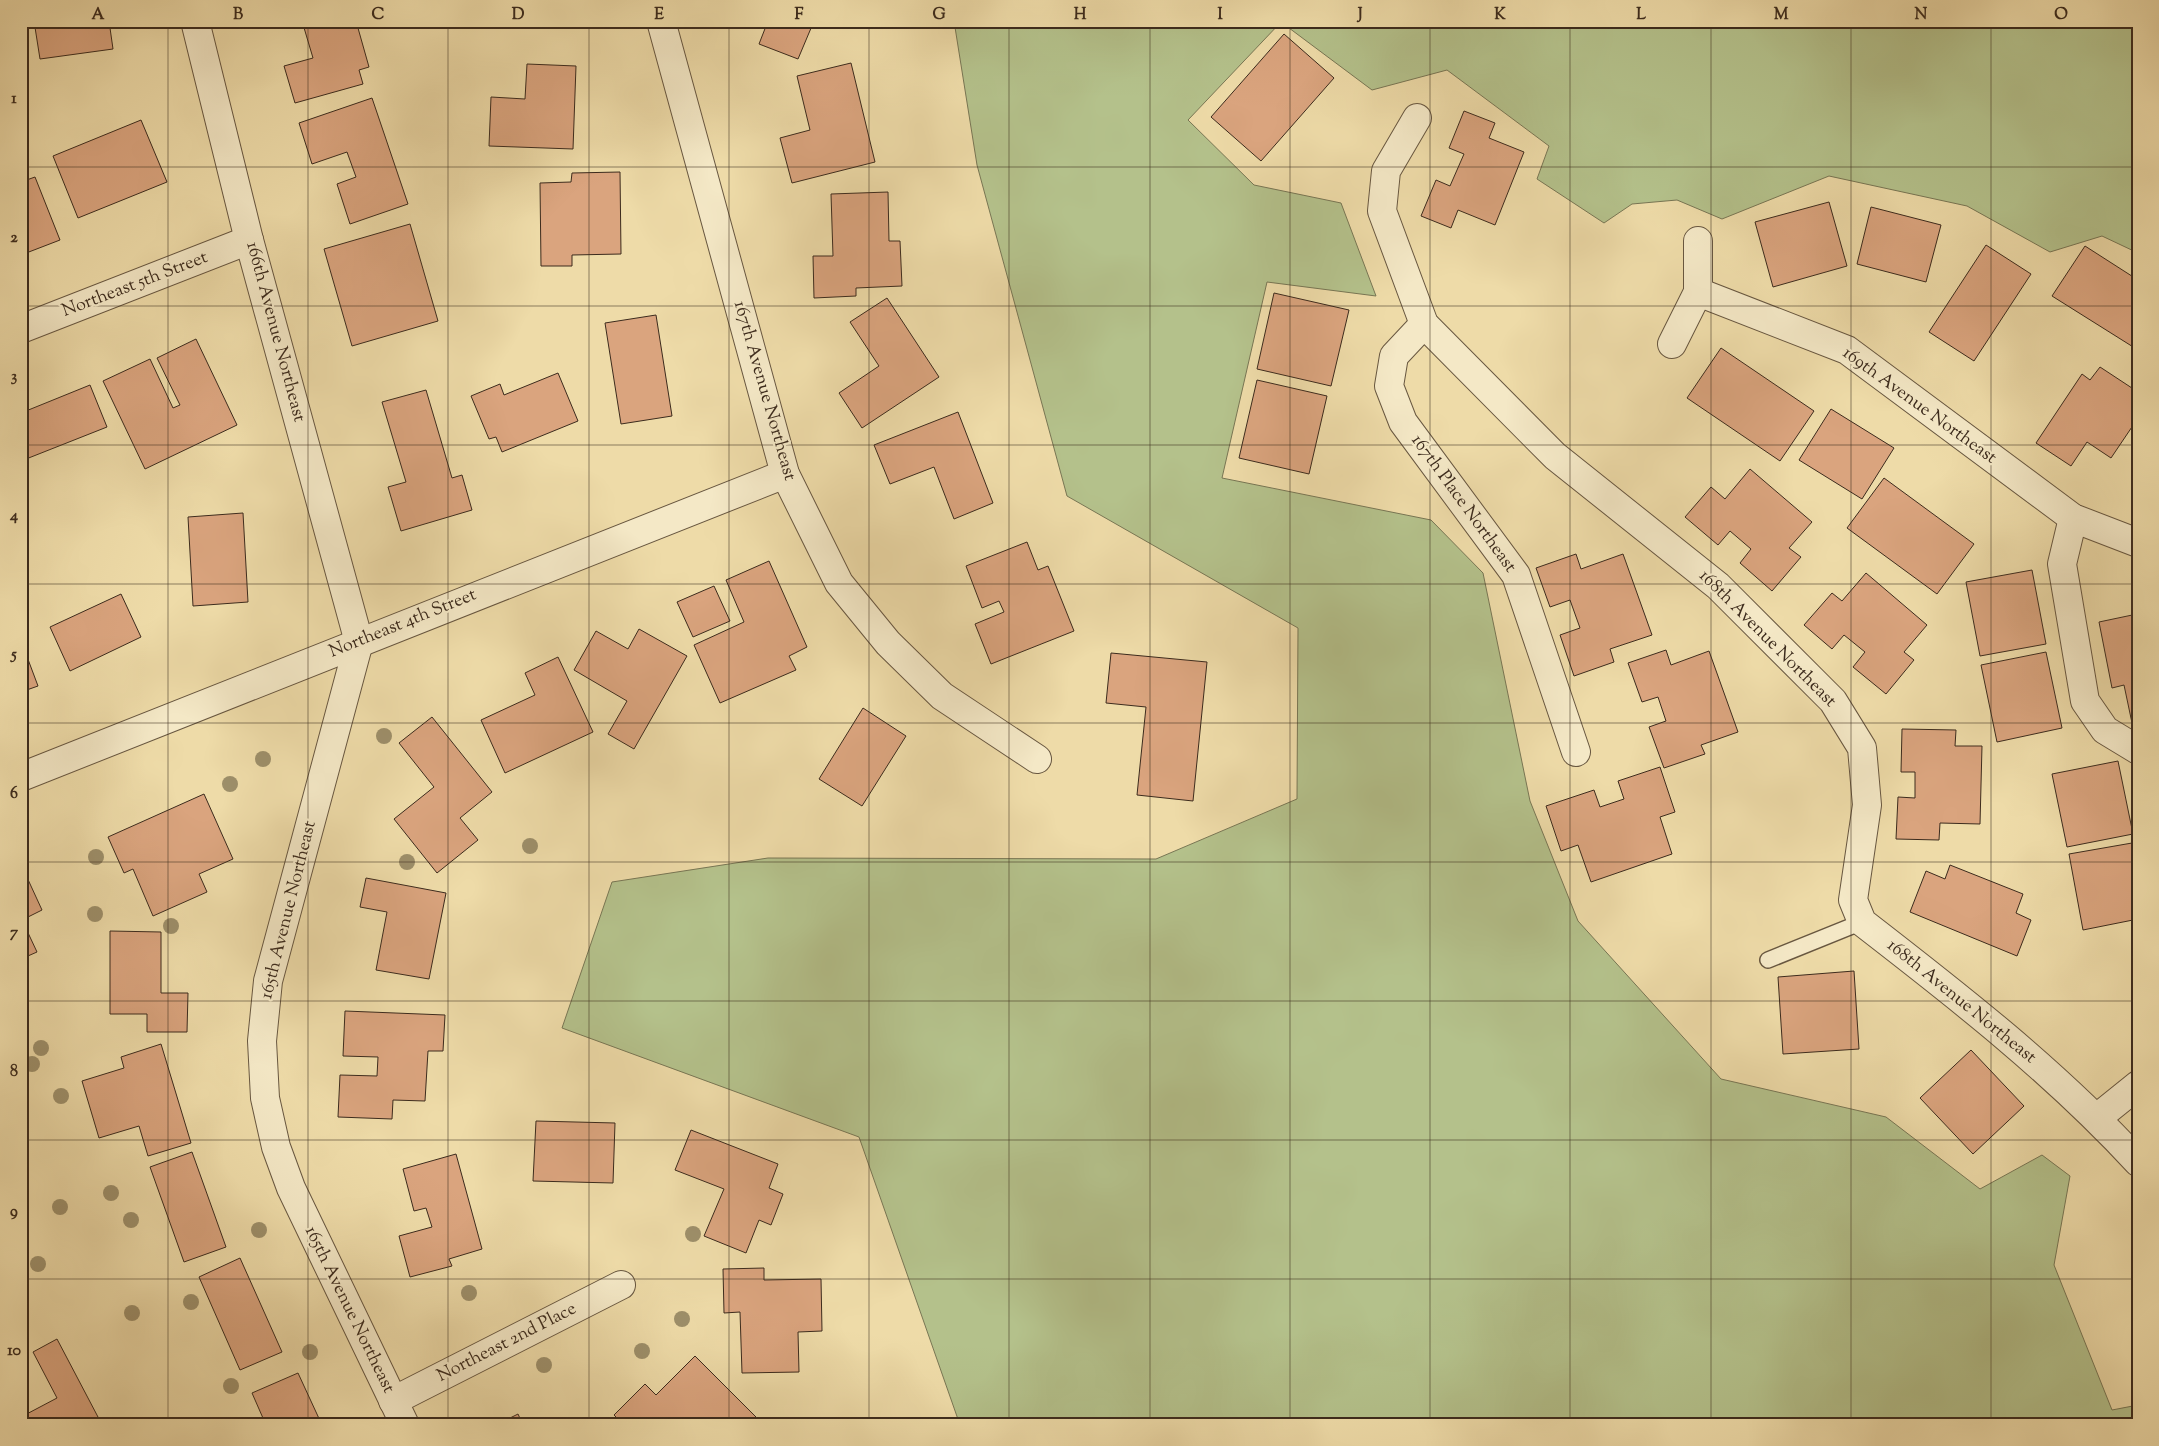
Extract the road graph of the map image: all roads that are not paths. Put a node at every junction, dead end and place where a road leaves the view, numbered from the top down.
1 (195, 21) edge
2 (661, 21) edge
3 (1417, 118) dead end
4 (249, 240) junction
5 (1698, 241) dead end
6 (1698, 292) junction
7 (1424, 324) junction
8 (21, 329) edge
9 (1672, 344) dead end
10 (785, 474) junction
11 (2073, 518) junction
12 (2138, 543) edge
13 (359, 642) junction
14 (2138, 750) edge
15 (1576, 752) dead end
16 (1037, 760) dead end
17 (21, 777) edge
18 (1862, 922) junction
19 (1768, 960) dead end
20 (2138, 1084) edge
21 (2097, 1118) junction
22 (2138, 1162) edge
23 (621, 1285) dead end
24 (393, 1401) junction
25 (405, 1425) edge

1 - 4 street, 166th Avenue Northeast
2 - 10 street, 167th Avenue Northeast
3 - 7 street, 168th Avenue Northeast
4 - 8 street, Northeast 5th Street
4 - 13 street, 166th Avenue Northeast
5 - 6 street
6 - 9 street
6 - 11 street, 169th Avenue Northeast
7 - 15 street, 167th Place Northeast
7 - 18 street, 168th Avenue Northeast
10 - 13 street, Northeast 4th Street
10 - 16 street, 167th Avenue Northeast
11 - 12 street, 169th Avenue Northeast
11 - 14 street
13 - 17 street, Northeast 4th Street
13 - 24 street, 165th Avenue Northeast
18 - 19 lane
18 - 21 street, 168th Avenue Northeast
20 - 21 street
21 - 22 street, 168th Avenue Northeast
23 - 24 street, Northeast 2nd Place
24 - 25 street, 165th Avenue Northeast

